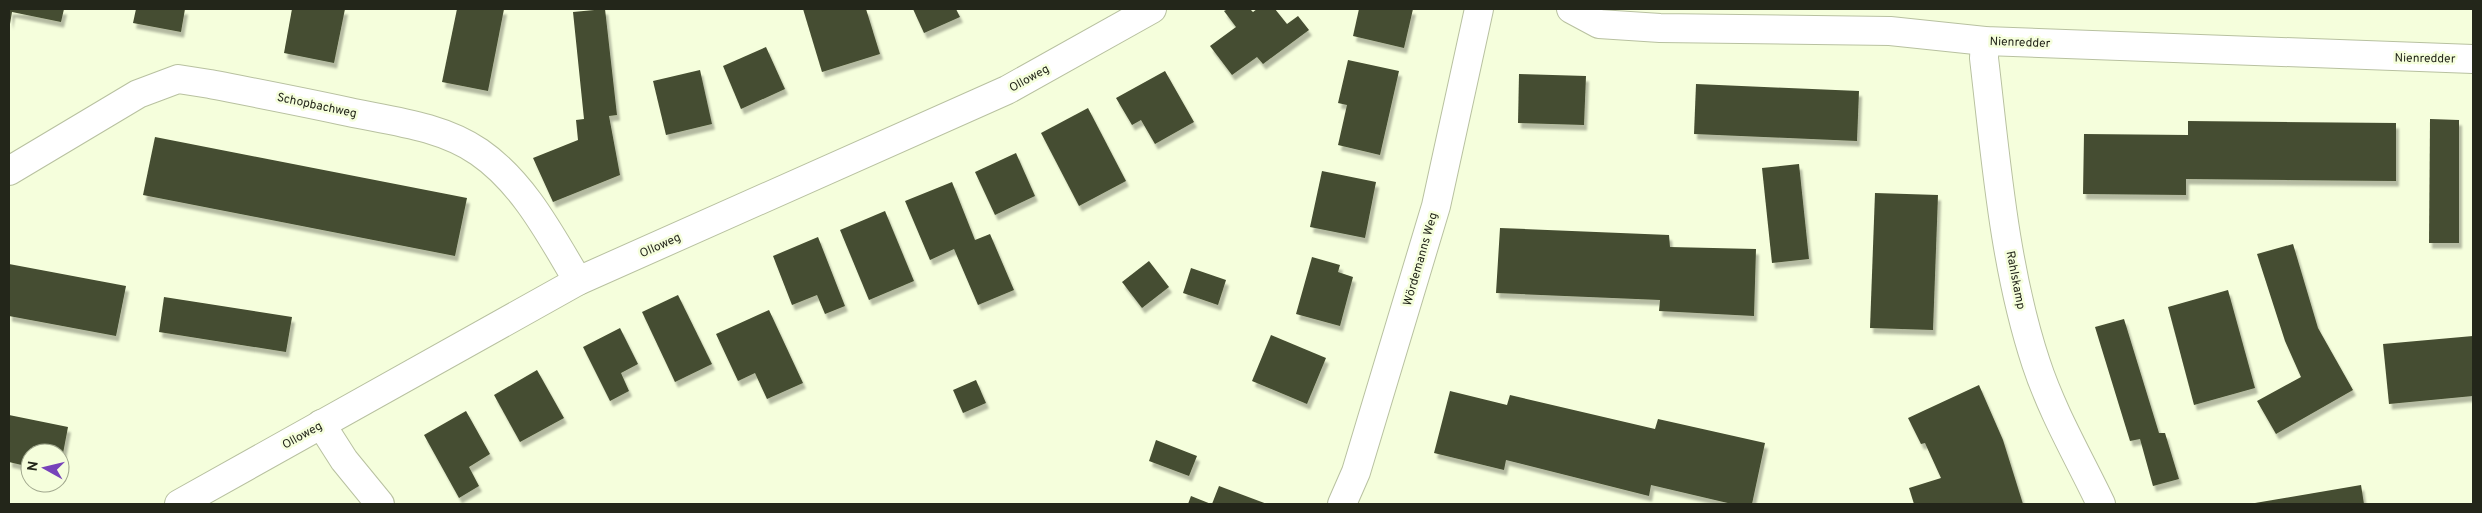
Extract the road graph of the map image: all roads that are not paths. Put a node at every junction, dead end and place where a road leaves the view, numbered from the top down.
1 (1152, 9) edge
2 (1479, 9) edge
3 (1571, 9) edge
4 (1985, 41) junction
5 (2473, 59) edge
6 (9, 171) edge
7 (578, 281) junction
8 (321, 424) junction
9 (179, 504) edge
10 (380, 504) edge
11 (1342, 504) edge
12 (2101, 504) edge

1 - 7 street, Olloweg
2 - 11 street, Wördemanns Weg
3 - 4 street, Nienredder
4 - 5 street, Nienredder
4 - 12 street, Rahlskamp
6 - 7 street, Schopbachweg
7 - 8 street, Olloweg
8 - 9 street, Olloweg
8 - 10 street

